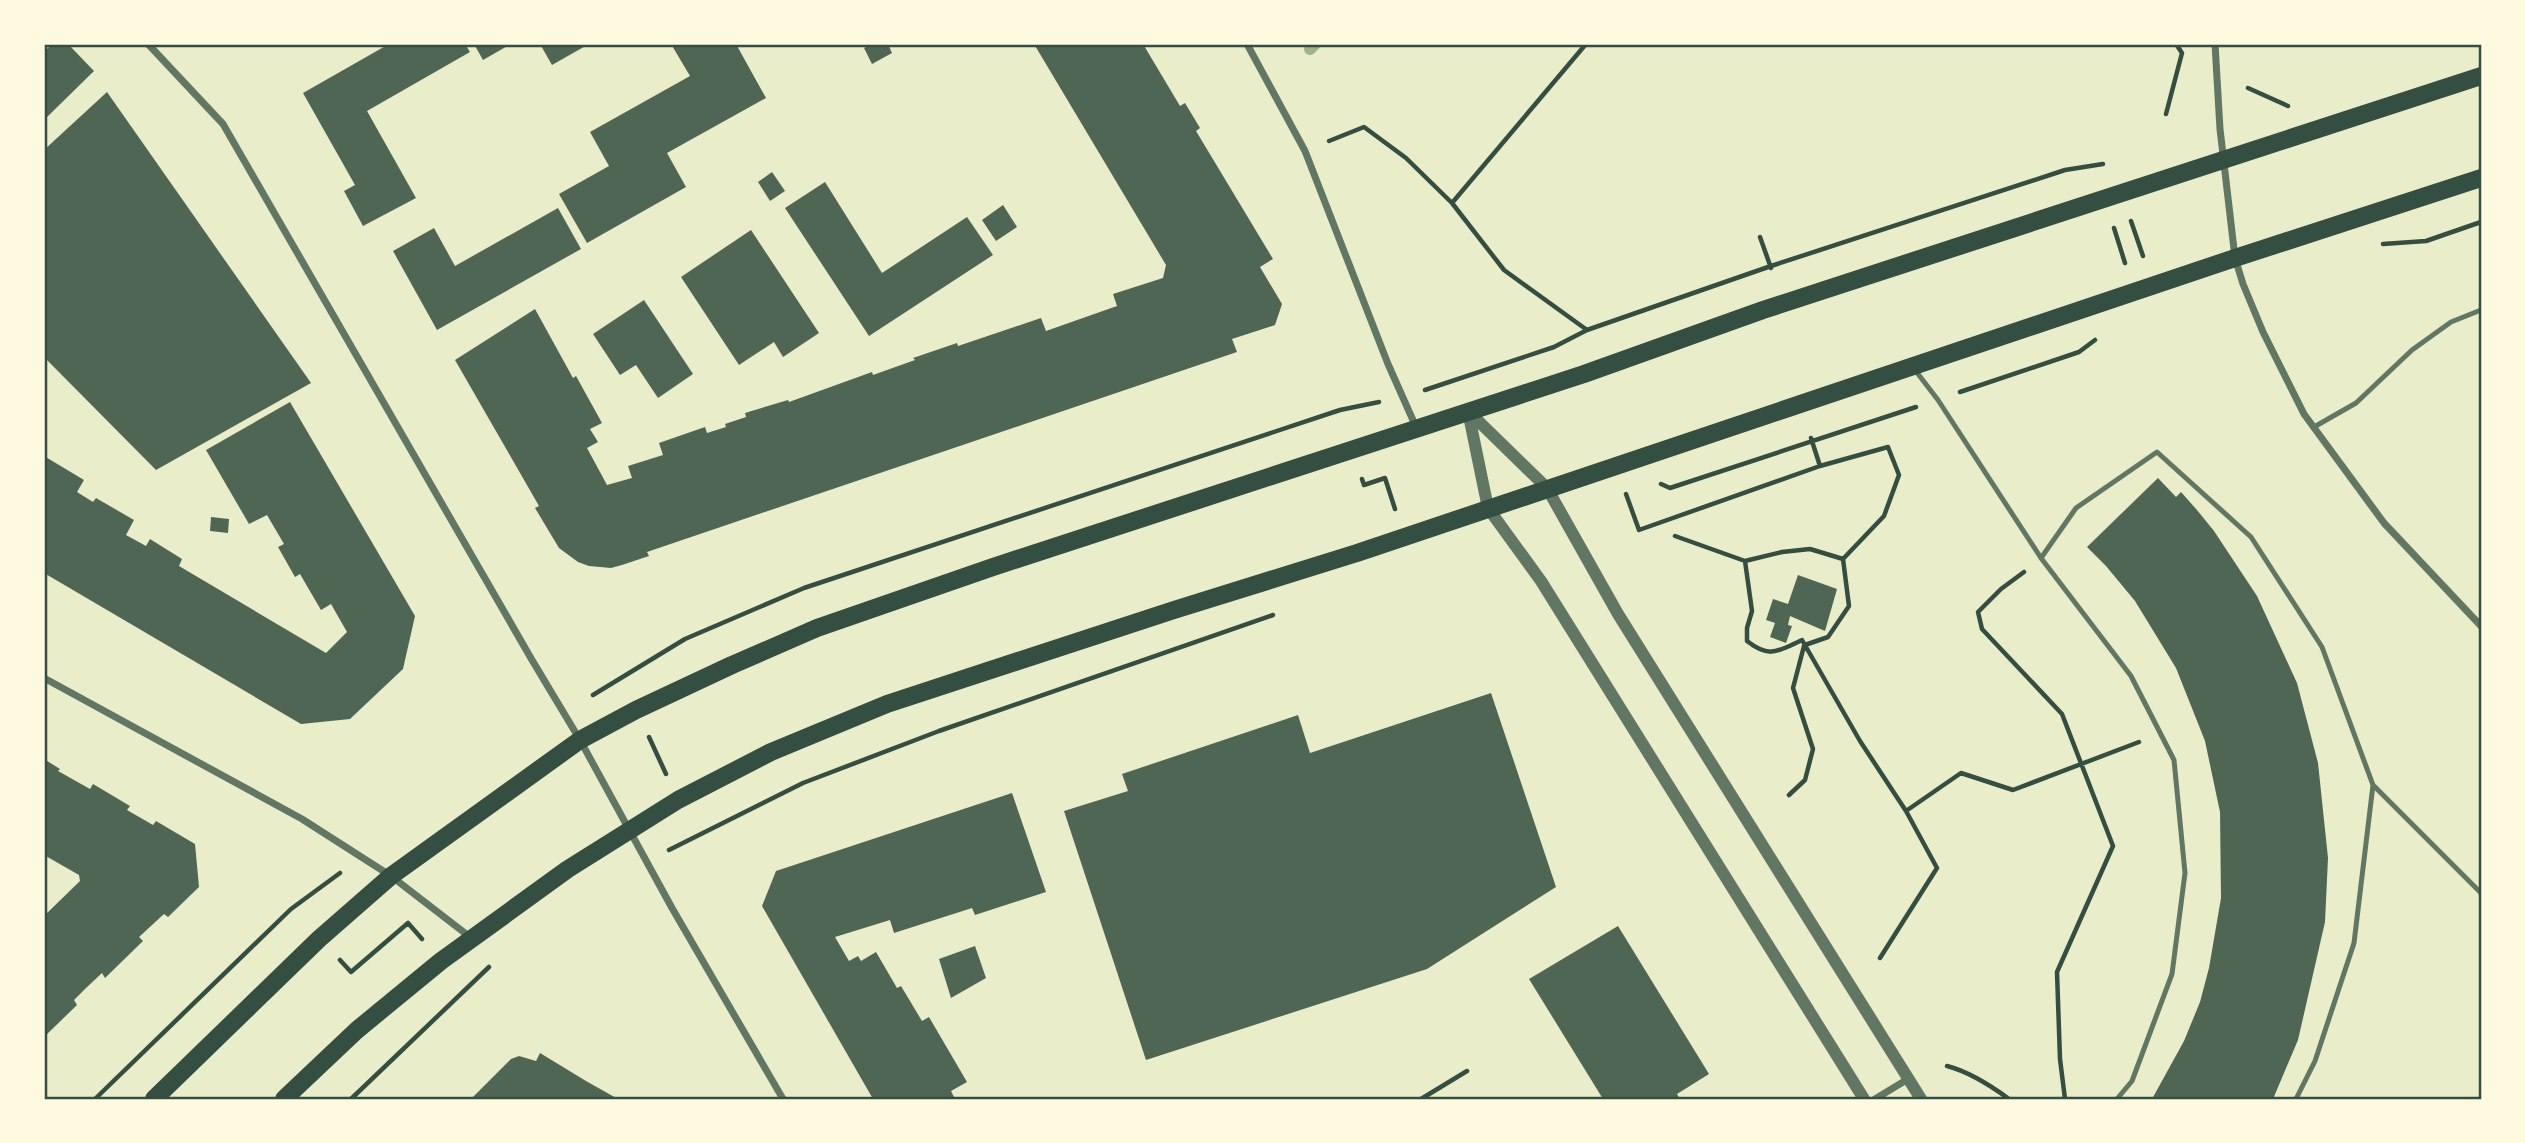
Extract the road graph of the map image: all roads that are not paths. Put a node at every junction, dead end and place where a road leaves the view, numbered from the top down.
1 (148, 44) edge
2 (1247, 44) edge
3 (2215, 44) edge
4 (2481, 76) edge
5 (2223, 160) junction
6 (2481, 178) edge
7 (2235, 258) junction
8 (2481, 310) edge
9 (1913, 368) junction
10 (1468, 411) junction
11 (2314, 427) junction
12 (1416, 428) junction
13 (1547, 488) junction
14 (1488, 508) junction
15 (2041, 558) junction
16 (2481, 626) edge
17 (44, 678) edge
18 (580, 740) junction
19 (2373, 785) junction
20 (629, 828) junction
21 (391, 876) junction
22 (2481, 893) edge
23 (472, 939) junction
24 (1908, 1079) junction
25 (154, 1099) edge
26 (284, 1099) edge
27 (783, 1099) edge
28 (1864, 1099) edge
29 (1875, 1099) edge
30 (1921, 1099) edge
31 (2117, 1099) edge
32 (2296, 1099) edge

1 - 18 street
2 - 12 street
3 - 5 street
4 - 5 main road
5 - 7 street
5 - 10 main road
6 - 7 main road
7 - 9 main road
7 - 11 street
8 - 11 lane
9 - 13 main road
9 - 15 lane
10 - 12 main road
10 - 13 street
10 - 14 street
11 - 16 street
12 - 18 main road
13 - 14 main road
13 - 24 street
14 - 20 main road
14 - 28 street
15 - 19 lane
15 - 31 lane
17 - 21 street
18 - 20 street
18 - 21 main road
19 - 22 lane
19 - 32 lane
20 - 23 main road
20 - 27 street
21 - 23 street
21 - 25 main road
23 - 26 main road
24 - 29 street
24 - 30 street

